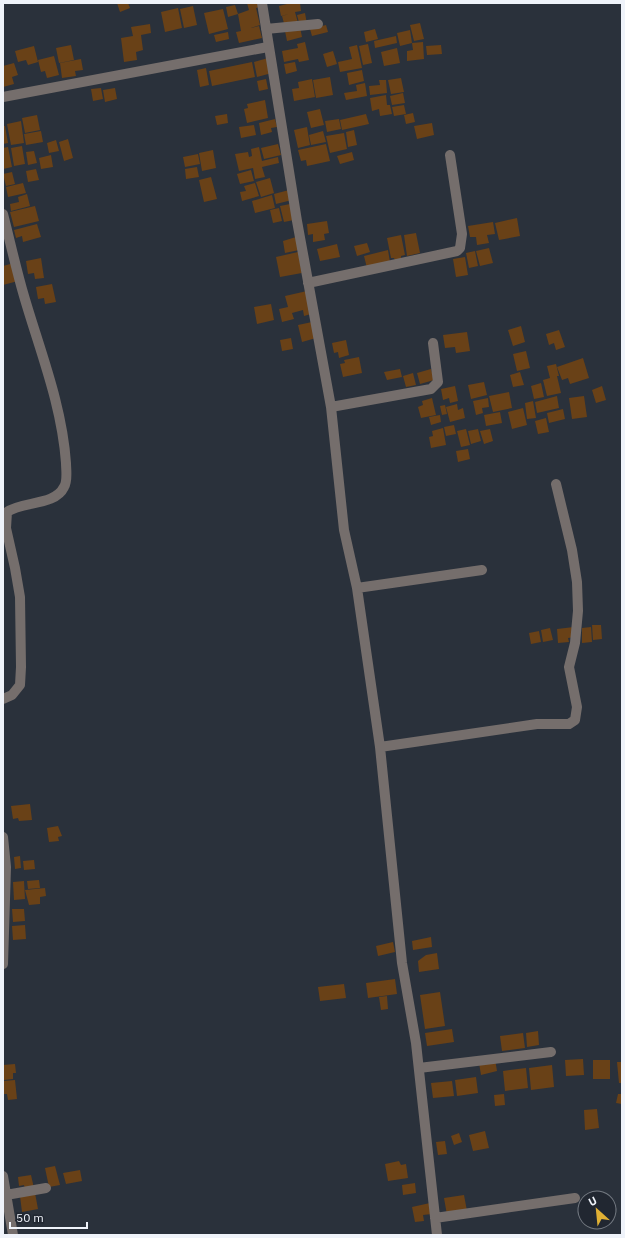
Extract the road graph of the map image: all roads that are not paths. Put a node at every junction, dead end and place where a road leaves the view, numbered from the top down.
1 (262, 3) edge
2 (318, 24) dead end
3 (266, 29) junction
4 (268, 47) junction
5 (3, 97) edge
6 (450, 155) dead end
7 (3, 214) edge
8 (308, 283) junction
9 (433, 343) dead end
10 (331, 407) junction
11 (556, 484) dead end
12 (482, 570) dead end
13 (357, 588) junction
14 (3, 699) edge
15 (380, 747) junction
16 (3, 837) edge
17 (3, 964) edge
18 (551, 1052) dead end
19 (419, 1068) junction
20 (3, 1176) edge
21 (46, 1188) dead end
22 (6, 1195) junction
23 (575, 1198) dead end
24 (435, 1218) junction
25 (13, 1235) edge
26 (437, 1235) edge

1 - 3 street
2 - 3 street
3 - 4 street
4 - 5 street
4 - 8 street
6 - 8 street
7 - 14 street
8 - 10 street
9 - 10 street
10 - 13 street
11 - 15 street
12 - 13 street
13 - 15 street
15 - 19 street
16 - 17 street
18 - 19 street
19 - 24 street
20 - 22 street
21 - 22 street
22 - 25 street
23 - 24 street
24 - 26 street

